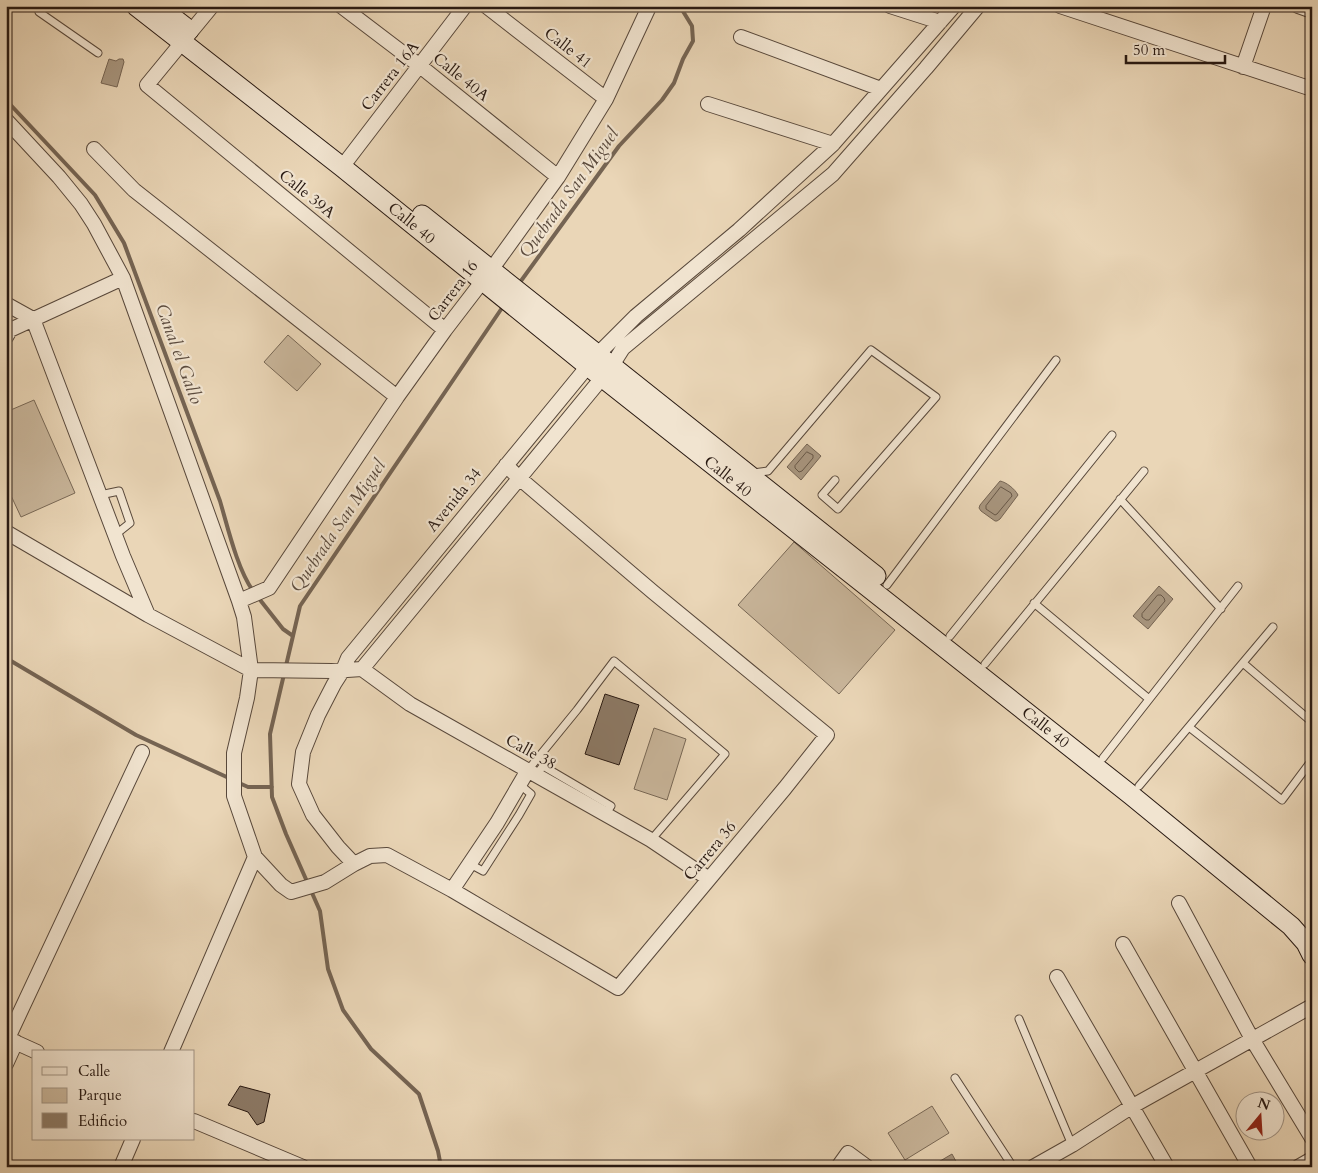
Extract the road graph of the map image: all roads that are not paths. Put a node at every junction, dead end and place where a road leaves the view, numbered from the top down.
1 (37, 6) edge
2 (136, 6) edge
3 (158, 6) edge
4 (212, 6) edge
5 (341, 6) edge
6 (465, 6) edge
7 (486, 6) edge
8 (648, 6) edge
9 (890, 6) edge
10 (954, 6) edge
11 (978, 6) edge
12 (1060, 6) edge
13 (1264, 6) edge
14 (1298, 6) edge
15 (1312, 11) edge
16 (940, 22) junction
17 (187, 37) junction
18 (741, 37) dead end
19 (98, 53) dead end
20 (420, 66) junction
21 (1243, 67) junction
22 (881, 89) junction
23 (1312, 89) edge
24 (606, 100) junction
25 (708, 104) dead end
26 (6, 120) edge
27 (833, 144) junction
28 (94, 149) dead end
29 (346, 162) junction
30 (558, 177) junction
31 (123, 278) junction
32 (491, 279) junction
33 (6, 304) edge
34 (33, 319) junction
35 (445, 330) junction
36 (6, 337) edge
37 (1056, 360) dead end
38 (600, 366) junction
39 (398, 396) junction
40 (1112, 435) dead end
41 (506, 465) junction
42 (1144, 471) dead end
43 (518, 477) junction
44 (744, 479) junction
45 (835, 480) dead end
46 (100, 495) junction
47 (1120, 499) junction
48 (6, 532) edge
49 (115, 535) junction
50 (834, 552) junction
51 (887, 585) junction
52 (1238, 586) dead end
53 (244, 599) junction
54 (1034, 603) junction
55 (1221, 608) junction
56 (148, 615) junction
57 (1273, 627) dead end
58 (947, 641) junction
59 (1243, 663) junction
60 (362, 669) junction
61 (981, 669) junction
62 (256, 671) junction
63 (338, 671) junction
64 (1149, 699) junction
65 (1312, 722) edge
66 (1189, 727) junction
67 (142, 752) dead end
68 (1102, 758) junction
69 (1312, 760) edge
70 (532, 772) junction
71 (1135, 790) junction
72 (652, 840) junction
73 (255, 857) junction
74 (354, 864) junction
75 (709, 879) junction
76 (452, 890) junction
77 (1179, 903) dead end
78 (1312, 933) edge
79 (1123, 944) dead end
80 (1312, 955) edge
81 (1056, 977) dead end
82 (1312, 1006) edge
83 (1019, 1020) dead end
84 (10, 1039) edge
85 (1252, 1039) junction
86 (33, 1050) edge
87 (172, 1050) edge
88 (6, 1064) edge
89 (1196, 1070) junction
90 (954, 1078) dead end
91 (1131, 1107) junction
92 (195, 1121) edge
93 (1312, 1138) edge
94 (133, 1140) edge
95 (1072, 1145) junction
96 (1312, 1159) edge
97 (121, 1167) edge
98 (302, 1167) edge
99 (838, 1167) edge
100 (867, 1167) edge
101 (1013, 1167) edge
102 (1033, 1167) edge
103 (1167, 1167) edge
104 (1250, 1167) edge
105 (1298, 1167) edge

1 - 19 lane
2 - 17 main road, Calle 40
3 - 17 main road, Calle 40
4 - 17 street
5 - 20 street, Calle 40A
6 - 20 street, Carrera 16A
7 - 24 street, Calle 41
8 - 24 street, Carrera 16
9 - 16 street
10 - 16 street
11 - 38 street
12 - 21 street
13 - 21 street
14 - 15 street
16 - 22 street
17 - 29 main road, Calle 40
17 - 35 street, Calle 39A
18 - 22 street
20 - 29 street, Carrera 16A
20 - 30 street, Calle 40A
21 - 23 street
22 - 27 street
24 - 30 street, Carrera 16
25 - 27 street
26 - 31 street
27 - 38 street
28 - 39 street
29 - 32 main road, Calle 40
30 - 32 street, Carrera 16
31 - 34 street
31 - 53 street
32 - 35 street, Carrera 16
32 - 38 main road, Calle 40
33 - 34 street
34 - 36 street
34 - 46 street
35 - 39 street, Carrera 16
37 - 51 lane
38 - 41 street, Avenida 34
38 - 43 street
38 - 44 main road, Calle 40
39 - 53 street, Carrera 16
40 - 58 lane
41 - 43 street
41 - 63 street, Avenida 34
42 - 47 lane
43 - 60 street
43 - 75 street, Carrera 36
44 - 45 lane
44 - 50 main road, Calle 40
46 - 49 street
46 - 49 lane
47 - 54 lane
47 - 55 lane
48 - 56 street
49 - 56 street
50 - 51 main road, Calle 40
50 - 58 main road, Calle 40
51 - 58 main road, Calle 40
52 - 55 lane
53 - 62 street
54 - 61 lane
54 - 64 lane
55 - 64 lane
56 - 62 street
57 - 59 lane
58 - 61 main road, Calle 40
59 - 65 lane
59 - 66 lane
60 - 63 street
60 - 70 street, Calle 38
61 - 68 main road, Calle 40
61 - 71 main road, Calle 40
62 - 63 street
62 - 73 street
63 - 74 street, Avenida 34
64 - 68 lane
66 - 69 lane
66 - 71 lane
67 - 84 street
68 - 71 main road, Calle 40
70 - 72 street, Calle 38
70 - 72 lane
70 - 76 street
71 - 78 main road, Calle 40
71 - 80 main road, Calle 40
72 - 75 street, Calle 38
73 - 74 street
73 - 87 street
74 - 76 street
75 - 76 street, Carrera 36
77 - 85 street
79 - 89 street
81 - 91 street
82 - 85 street
83 - 95 lane
84 - 86 street
84 - 88 street
85 - 89 street
85 - 93 street
89 - 91 street
89 - 104 street
90 - 101 lane
91 - 95 street
91 - 103 street
92 - 98 street
94 - 97 street
95 - 102 street
96 - 105 street
99 - 100 street

